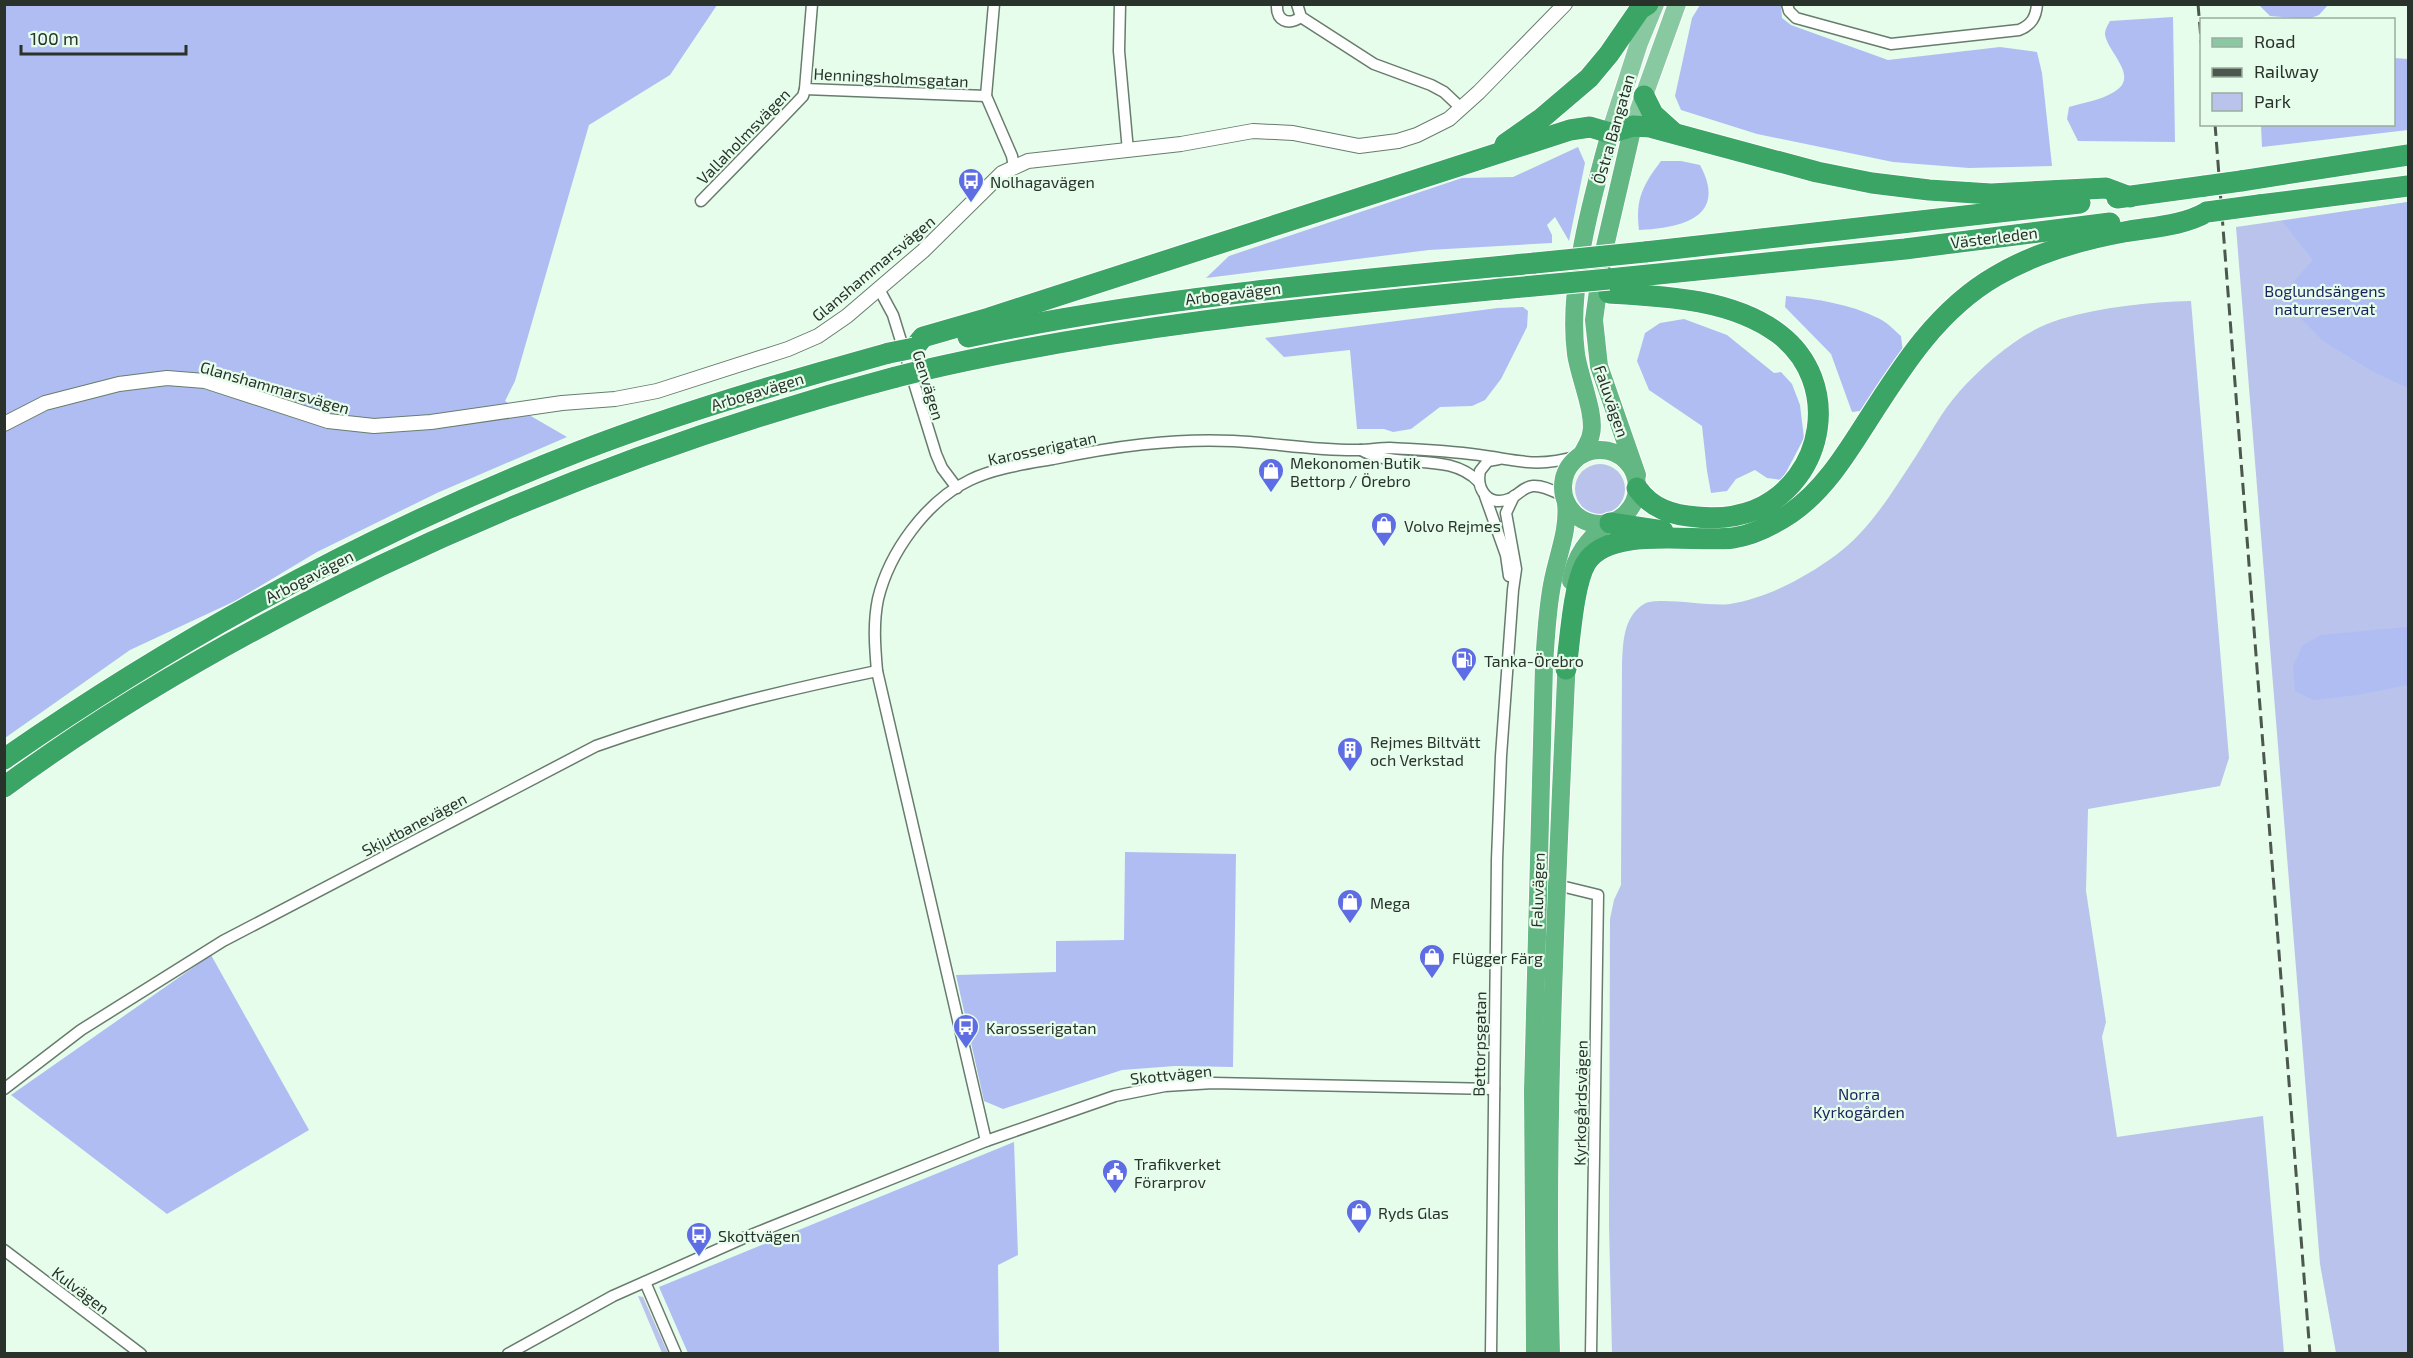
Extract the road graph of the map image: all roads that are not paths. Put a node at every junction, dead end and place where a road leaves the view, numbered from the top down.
1 (812, 4) edge
2 (994, 4) edge
3 (1120, 4) edge
4 (1277, 4) edge
5 (1297, 4) edge
6 (1565, 4) edge
7 (1648, 4) edge
8 (1655, 4) edge
9 (1677, 4) edge
10 (1787, 4) edge
11 (2037, 4) edge
12 (1301, 17) junction
13 (805, 89) junction
14 (986, 96) junction
15 (1644, 96) junction
16 (1461, 108) junction
17 (1633, 126) junction
18 (1610, 134) junction
19 (1676, 135) junction
20 (1128, 151) junction
21 (1497, 154) junction
22 (2409, 155) edge
23 (1014, 167) junction
24 (1621, 174) junction
25 (2409, 186) edge
26 (2065, 198) junction
27 (701, 201) dead end
28 (2060, 238) junction
29 (1590, 256) junction
30 (1580, 282) joint
31 (1609, 286) junction
32 (879, 289) junction
33 (1501, 289) junction
34 (914, 348) junction
35 (4, 424) edge
36 (1361, 450) junction
37 (1580, 455) junction
38 (1499, 459) junction
39 (1479, 482) junction
40 (1637, 482) junction
41 (957, 488) junction
42 (1485, 496) junction
43 (1514, 496) junction
44 (1565, 499) junction
45 (1609, 523) junction
46 (1696, 538) junction
47 (1513, 590) junction
48 (1566, 669) junction
49 (877, 671) junction
50 (4, 759) edge
51 (4, 787) edge
52 (1557, 885) junction
53 (4, 1089) edge
54 (1494, 1089) junction
55 (1542, 1091) junction
56 (1541, 1112) junction
57 (986, 1141) junction
58 (4, 1250) edge
59 (645, 1282) junction
60 (141, 1353) edge
61 (508, 1353) edge
62 (676, 1353) edge
63 (1491, 1353) edge
64 (1535, 1353) edge
65 (1551, 1353) edge
66 (1591, 1353) edge

1 - 13 street, Henningsholmsgatan
2 - 14 street
3 - 20 street
4 - 12 street
5 - 12 street
6 - 16 street, Glanshammarsvägen
7 - 21 highway
8 - 18 main road, Östra Bangatan
9 - 15 main road, Östra Bangatan
10 - 11 street
12 - 16 street
13 - 14 street, Henningsholmsgatan
13 - 27 street, Vallaholmsvägen
14 - 23 street
15 - 17 main road, Östra Bangatan
15 - 19 highway
16 - 20 street, Glanshammarsvägen
17 - 18 highway
17 - 19 highway, Västerleden
17 - 24 highway, Östra Bangatan
18 - 21 highway
18 - 24 highway
18 - 29 highway, Östra Bangatan
19 - 26 highway, Västerleden
20 - 23 street, Glanshammarsvägen
21 - 34 highway
22 - 26 highway, Västerleden, bridge
23 - 32 street, Glanshammarsvägen
24 - 29 highway, Östra Bangatan
25 - 28 highway, Västerleden, bridge
26 - 29 highway, Västerleden, bridge
28 - 31 highway, Västerleden
28 - 46 highway
29 - 34 highway, Arbogavägen, bridge
29 - 37 highway, Faluvägen
29 - 40 highway, Faluvägen
30 - 31 highway, Västerleden, bridge
30 - 33 highway, Arbogavägen, bridge
31 - 33 highway, bridge
31 - 40 highway
32 - 35 street, Glanshammarsvägen
32 - 41 street, Genvägen
33 - 51 highway, Arbogavägen, bridge
34 - 50 highway, Arbogavägen, bridge
36 - 38 street, Karosserigatan
36 - 39 street, Karosserigatan
36 - 41 street, Karosserigatan
37 - 38 street, Karosserigatan
37 - 40 highway
37 - 44 highway
38 - 39 street
39 - 42 street
40 - 45 highway
41 - 49 street, Karosserigatan
42 - 43 street
42 - 47 street, Bettorpsgatan
43 - 44 street
43 - 47 street, Bettorpsgatan
44 - 45 highway
44 - 55 highway, Faluvägen
45 - 46 highway
45 - 48 highway, Faluvägen
46 - 48 highway
47 - 54 street, Bettorpsgatan
48 - 52 highway, Faluvägen
49 - 53 street, Skjutbanevägen
49 - 57 street, Karosserigatan
52 - 55 highway, Faluvägen
52 - 66 street, Kyrkogårdsvägen
54 - 57 street, Skottvägen
54 - 63 street, Bettorpsgatan
55 - 56 highway, Faluvägen
56 - 64 highway, Faluvägen
56 - 65 highway, Faluvägen
57 - 59 street, Skottvägen
58 - 60 street, Kulvägen
59 - 61 street, Skottvägen
59 - 62 street

